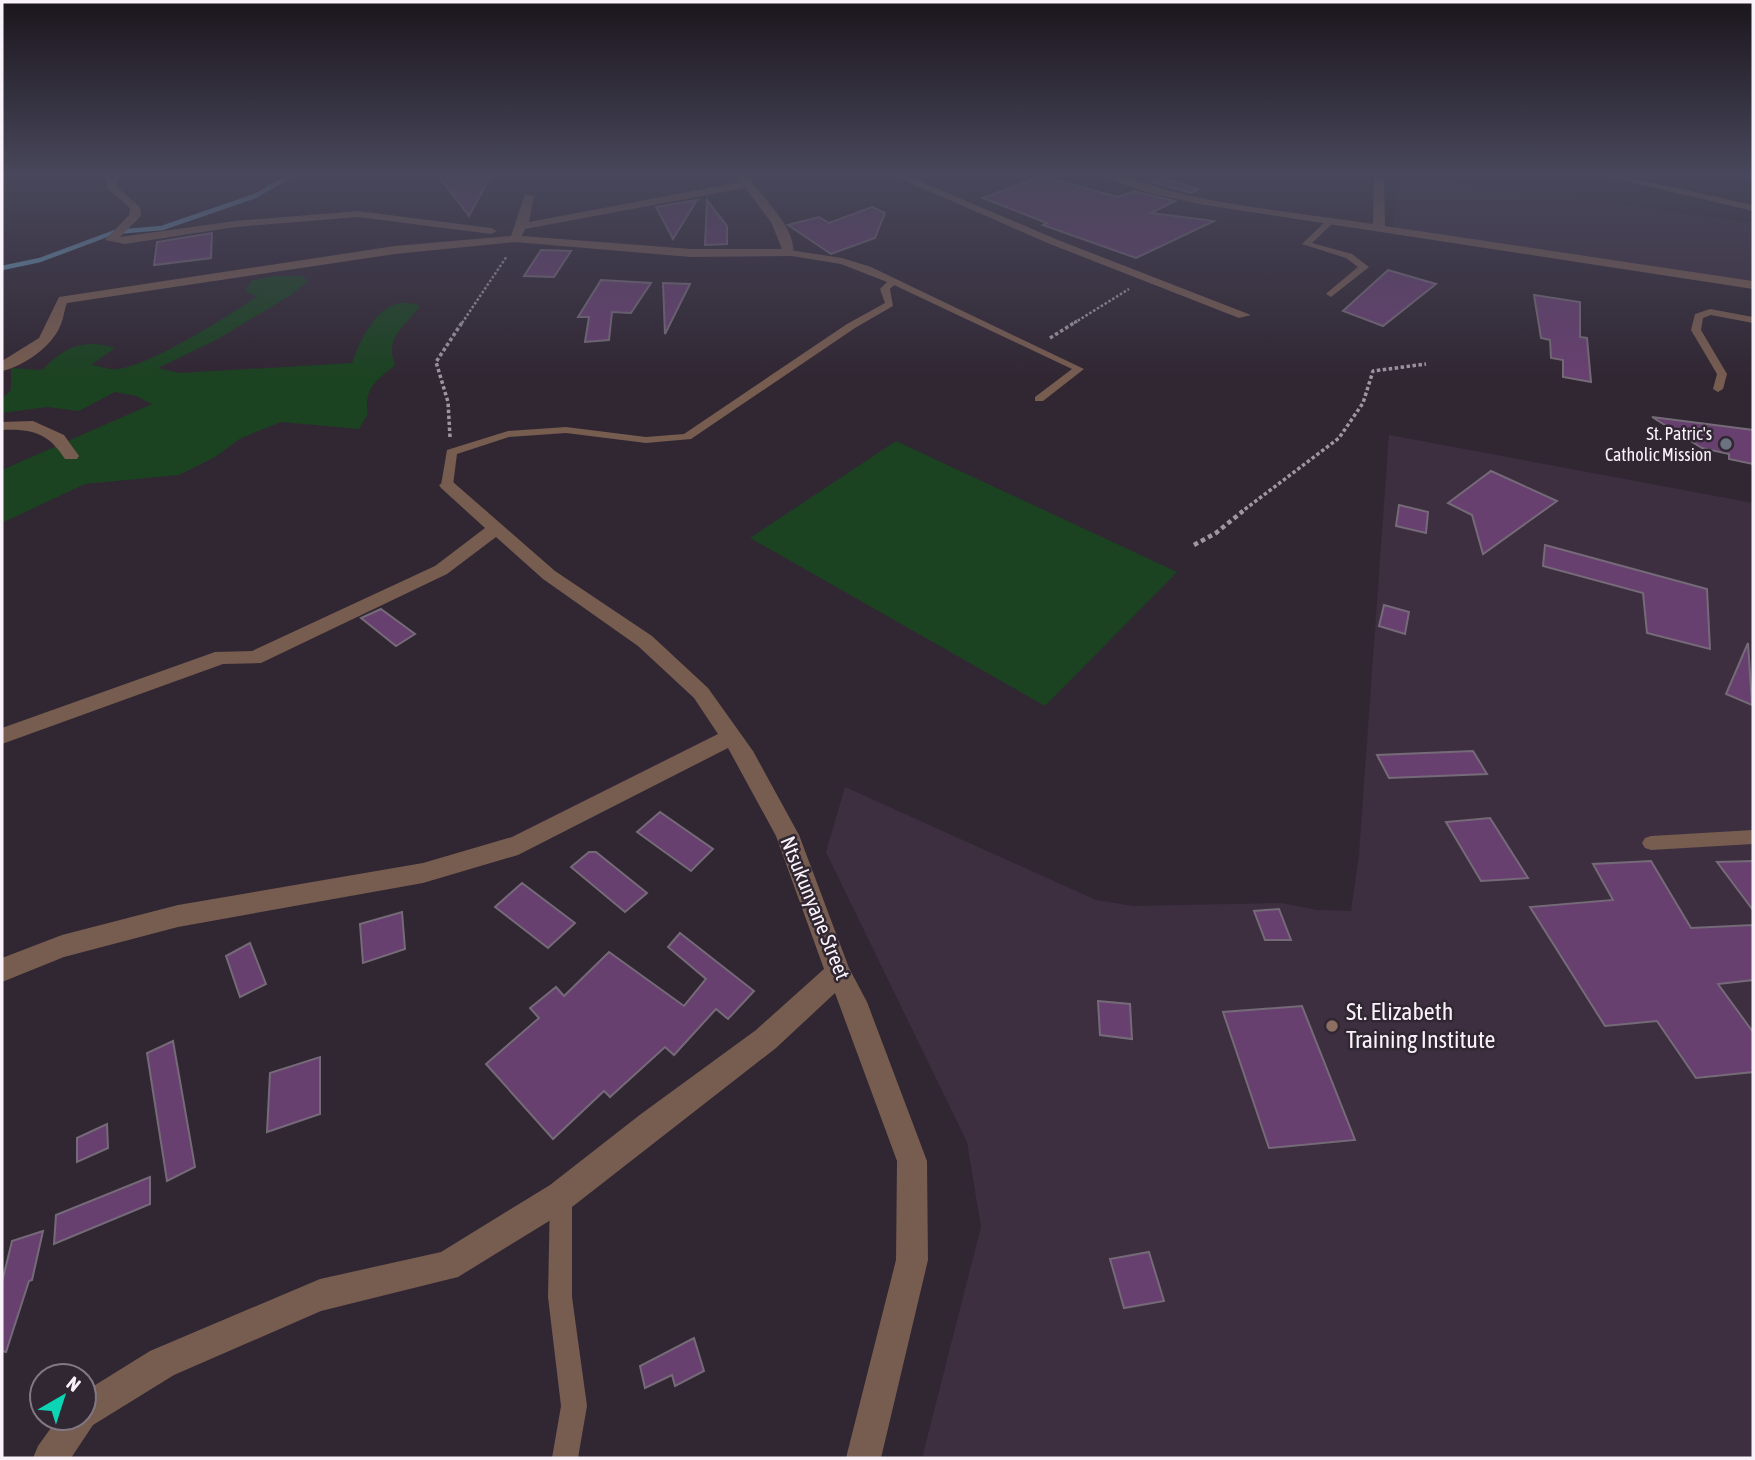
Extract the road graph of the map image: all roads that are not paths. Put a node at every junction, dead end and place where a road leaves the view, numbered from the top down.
1 (451, 242) edge
2 (596, 242) edge
3 (787, 242) edge
4 (1059, 242) edge
5 (1308, 242) edge
6 (1462, 242) edge
7 (789, 253) junction
8 (892, 282) junction
9 (1753, 285) edge
10 (1331, 294) dead end
11 (1244, 315) dead end
12 (1753, 320) edge
13 (2, 367) edge
14 (1718, 389) dead end
15 (1039, 399) dead end
16 (2, 426) edge
17 (71, 456) dead end
18 (447, 485) joint
19 (495, 529) junction
20 (2, 736) edge
21 (731, 737) junction
22 (1753, 838) edge
23 (1651, 843) dead end
24 (2, 970) edge
25 (838, 974) junction
26 (561, 1196) junction
27 (98, 1403) edge
28 (69, 1432) edge
29 (50, 1458) edge
30 (565, 1458) edge
31 (864, 1458) edge

1 - 13 street
2 - 7 street
3 - 7 street
4 - 11 street
5 - 10 lane
6 - 9 street
7 - 8 lane
8 - 15 lane
8 - 18 lane
12 - 14 lane
16 - 17 street
18 - 19 street, Ntsukunyane Street
19 - 20 street
19 - 21 street, Ntsukunyane Street
21 - 24 street
21 - 25 street, Ntsukunyane Street
22 - 23 lane
25 - 26 street
25 - 31 street, Ntsukunyane Street
26 - 27 street
26 - 30 lane
28 - 29 street

